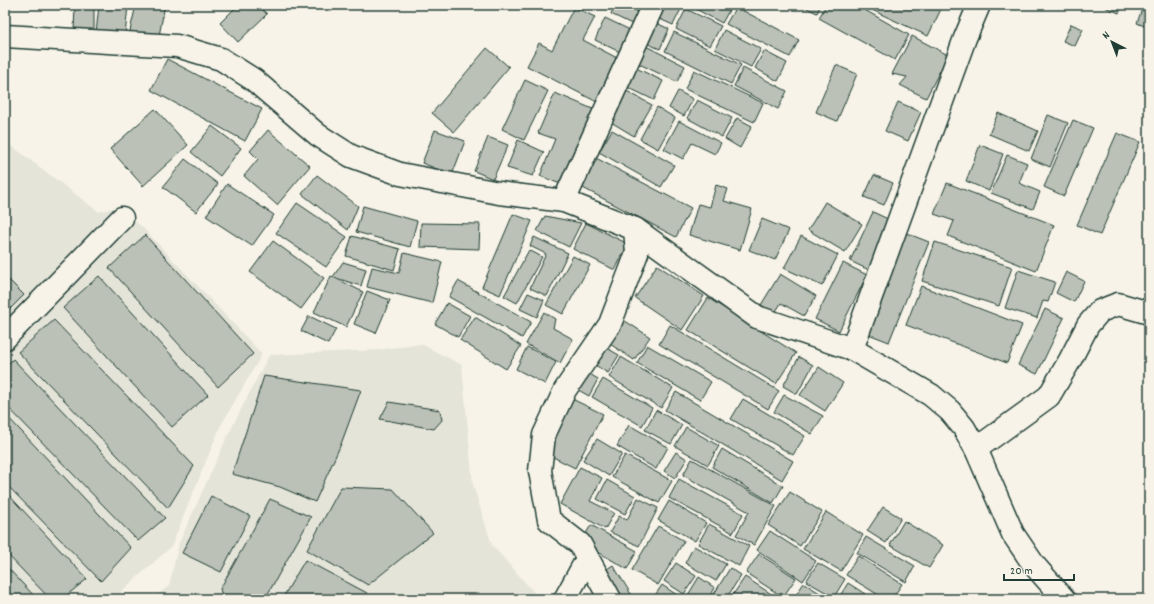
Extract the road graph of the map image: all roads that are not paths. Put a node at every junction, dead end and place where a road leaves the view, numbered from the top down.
1 (653, 5) edge
2 (980, 5) edge
3 (5, 36) edge
4 (564, 201) junction
5 (122, 218) dead end
6 (635, 229) junction
7 (1149, 313) edge
8 (5, 338) edge
9 (852, 349) junction
10 (976, 449) junction
11 (587, 558) junction
12 (565, 599) edge
13 (610, 599) edge
14 (1064, 599) edge

1 - 4 street
2 - 9 street
3 - 4 street
4 - 6 street
5 - 8 street
6 - 9 street
6 - 11 street
7 - 10 street
9 - 10 street
10 - 14 street
11 - 12 street
11 - 13 street

